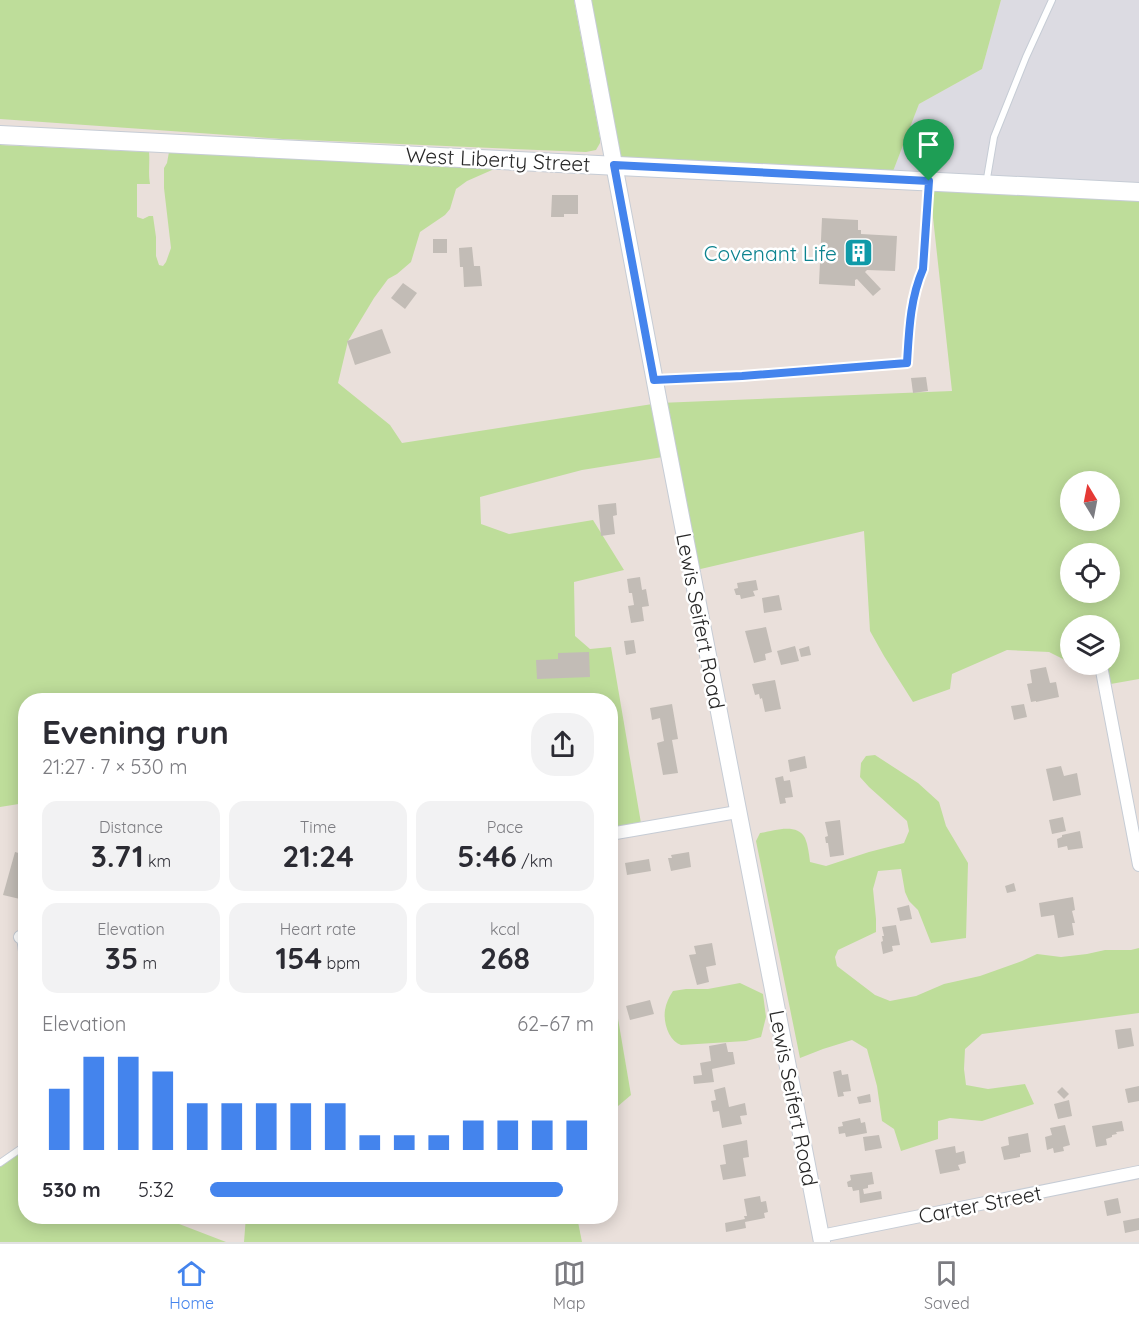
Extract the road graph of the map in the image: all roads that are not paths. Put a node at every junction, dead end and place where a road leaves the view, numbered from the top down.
1 (583, 0) edge
2 (1052, 0) edge
3 (0, 135) edge
4 (614, 165) junction
5 (929, 181) junction
6 (986, 184) junction
7 (1139, 192) edge
8 (654, 380) junction
9 (1103, 675) edge
10 (738, 812) junction
11 (618, 833) edge
12 (1139, 865) edge
13 (18, 1151) edge
14 (0, 1163) edge
15 (1139, 1172) edge
16 (821, 1239) edge

1 - 4 street, Lewis Seifert Road
2 - 6 lane
3 - 4 main road, West Liberty Street
4 - 5 main road, West Liberty Street
4 - 8 street, Lewis Seifert Road
5 - 6 main road, West Liberty Street
5 - 8 lane
6 - 7 main road, West Liberty Street
8 - 10 street, Lewis Seifert Road
9 - 12 street
10 - 11 street
10 - 16 street, Lewis Seifert Road
13 - 14 lane
15 - 16 street, Carter Street

